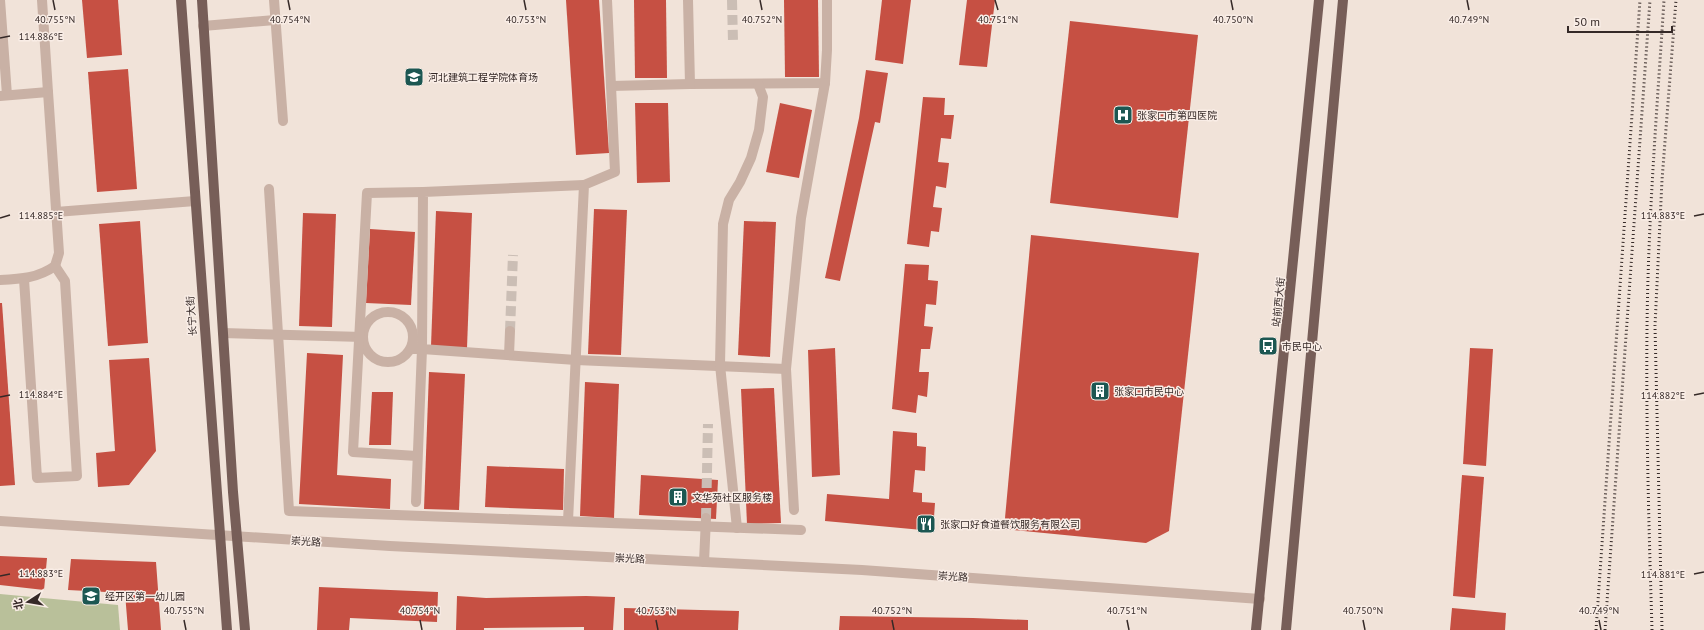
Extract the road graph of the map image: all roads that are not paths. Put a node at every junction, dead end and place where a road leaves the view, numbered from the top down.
1 (0, 0) edge
2 (42, 0) edge
3 (181, 0) edge
4 (202, 0) edge
5 (274, 0) edge
6 (607, 0) edge
7 (688, 0) edge
8 (827, 0) edge
9 (1319, 0) edge
10 (1343, 0) edge
11 (275, 20) junction
12 (203, 26) junction
13 (825, 83) junction
14 (690, 84) junction
15 (758, 84) junction
16 (611, 86) junction
17 (48, 92) junction
18 (4, 96) edge
19 (283, 121) dead end
20 (584, 185) junction
21 (269, 190) dead end
22 (423, 192) junction
23 (195, 201) junction
24 (56, 212) junction
25 (55, 266) junction
26 (24, 279) junction
27 (0, 280) edge
28 (510, 331) tunnel mouth
29 (223, 333) junction
30 (278, 334) junction
31 (361, 337) junction
32 (410, 349) junction
33 (422, 349) junction
34 (509, 355) junction
35 (576, 360) junction
36 (720, 366) junction
37 (786, 369) junction
38 (417, 456) junction
39 (416, 502) dead end
40 (794, 510) dead end
41 (0, 521) edge
42 (568, 521) junction
43 (705, 522) junction
44 (737, 528) junction
45 (801, 530) dead end
46 (220, 536) junction
47 (237, 536) junction
48 (704, 562) junction
49 (1260, 599) junction
50 (227, 630) edge
51 (245, 630) edge
52 (1256, 630) edge
53 (1286, 630) edge

1 - 18 street
2 - 17 street
3 - 23 main road, 长宁大街
4 - 12 main road
5 - 11 street
6 - 16 street
7 - 14 street
8 - 13 street
9 - 49 main road, 站前西大街
10 - 53 main road
11 - 12 street
11 - 19 street
12 - 29 main road
13 - 15 street
13 - 37 street
14 - 15 street
14 - 16 street
15 - 36 street
16 - 20 street
17 - 18 street
17 - 24 street
20 - 22 street
20 - 35 street
21 - 30 street
22 - 31 street
22 - 33 street
23 - 24 street
23 - 46 main road, 长宁大街
24 - 25 street
25 - 26 street
25 - 26 street
26 - 27 street
28 - 34 street
29 - 30 street
29 - 47 main road
30 - 31 street
30 - 42 street
31 - 32 street
31 - 32 street
31 - 38 street
32 - 33 street
33 - 34 street
33 - 38 street
34 - 35 street
35 - 36 street
35 - 42 street
36 - 37 street
36 - 44 street
37 - 40 street
38 - 39 street
41 - 46 street, 崇光路
42 - 43 street
43 - 44 street
43 - 48 street
44 - 45 street
46 - 47 street, 崇光路
46 - 50 main road, 长宁大街
47 - 48 street, 崇光路
47 - 51 main road
48 - 49 street, 崇光路
49 - 52 main road, 站前西大街

